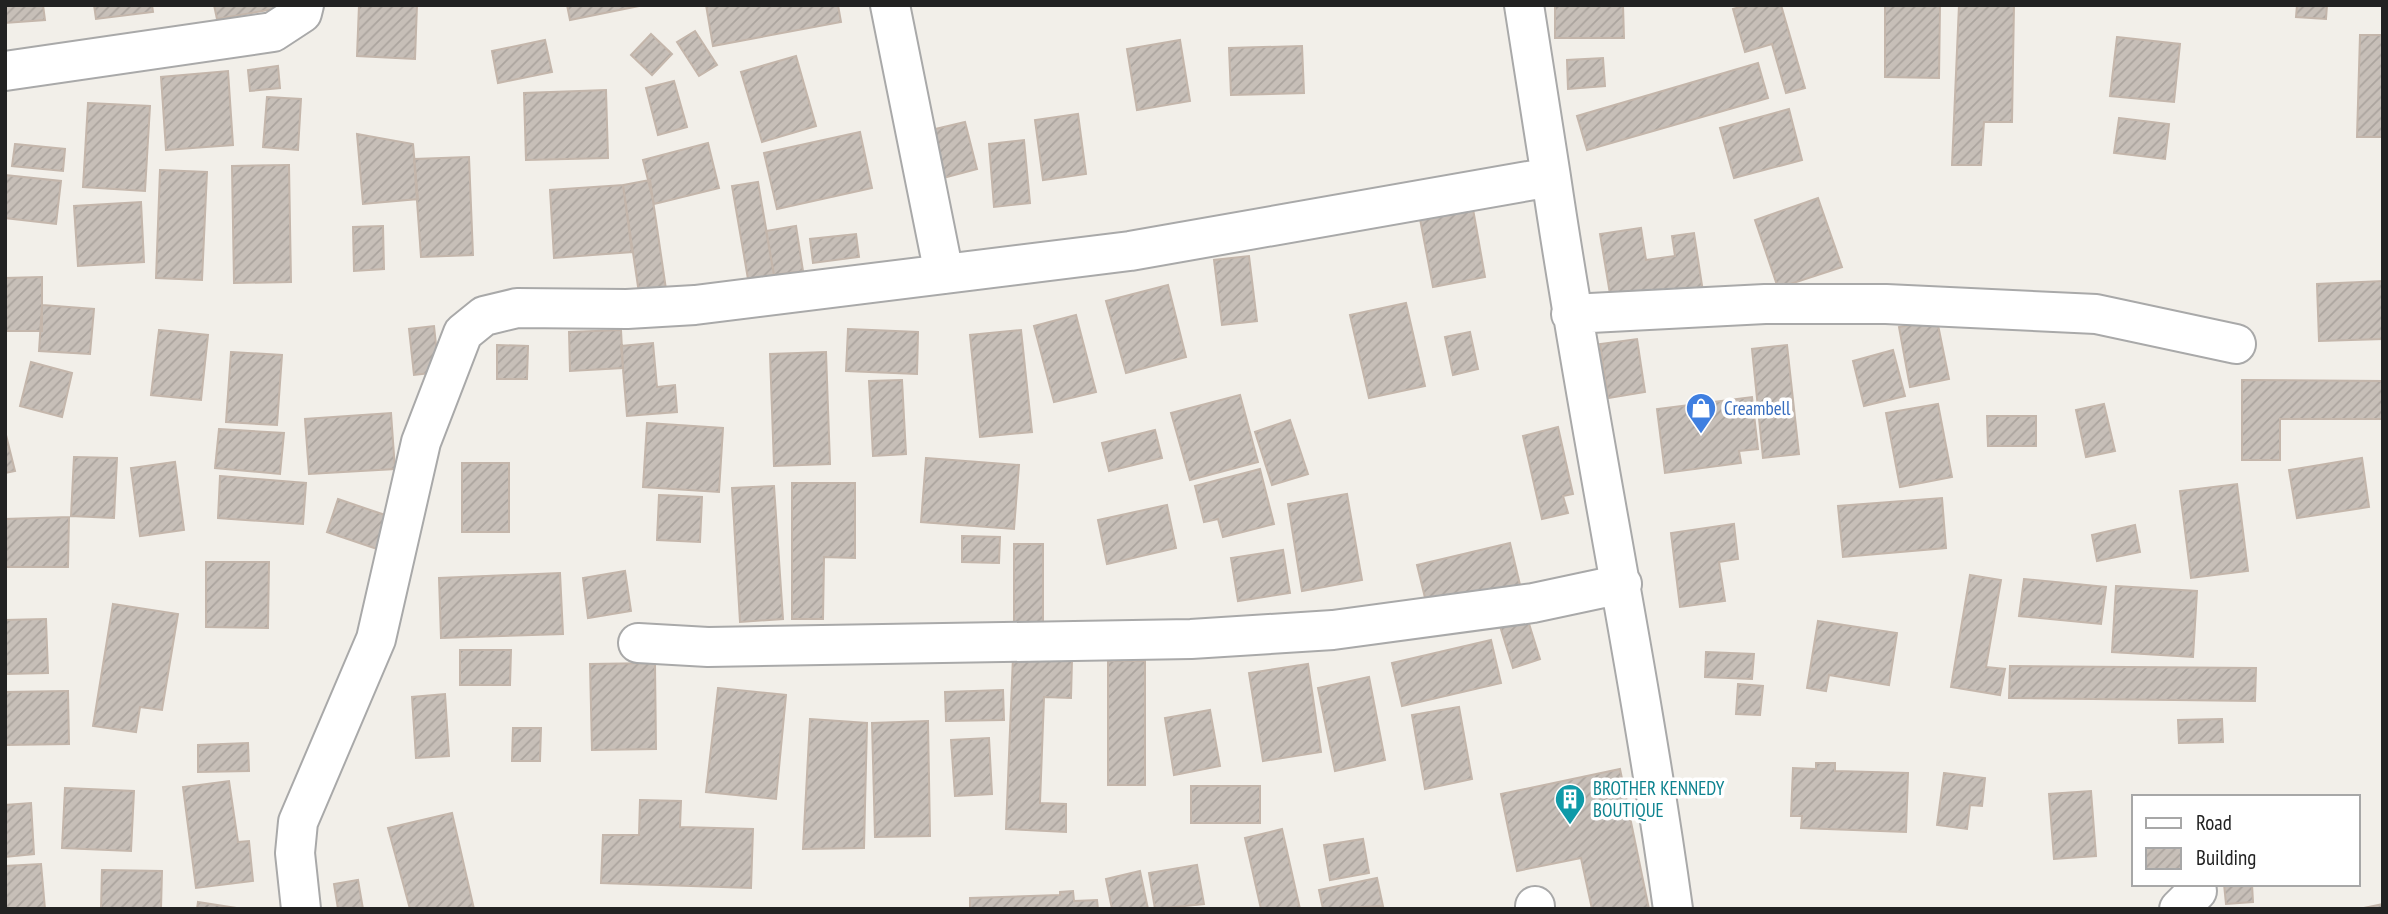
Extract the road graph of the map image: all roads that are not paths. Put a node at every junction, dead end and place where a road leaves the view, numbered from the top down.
1 (304, 5) edge
2 (890, 5) edge
3 (1524, 5) edge
4 (5, 71) edge
5 (1551, 177) junction
6 (944, 274) junction
7 (1571, 314) junction
8 (2236, 344) dead end
9 (1622, 584) junction
10 (638, 643) dead end
11 (301, 909) edge
12 (1673, 909) edge

1 - 4 street
2 - 6 street
3 - 5 street
5 - 6 street
5 - 7 street
6 - 11 street
7 - 8 street
7 - 9 street
9 - 10 street
9 - 12 street

